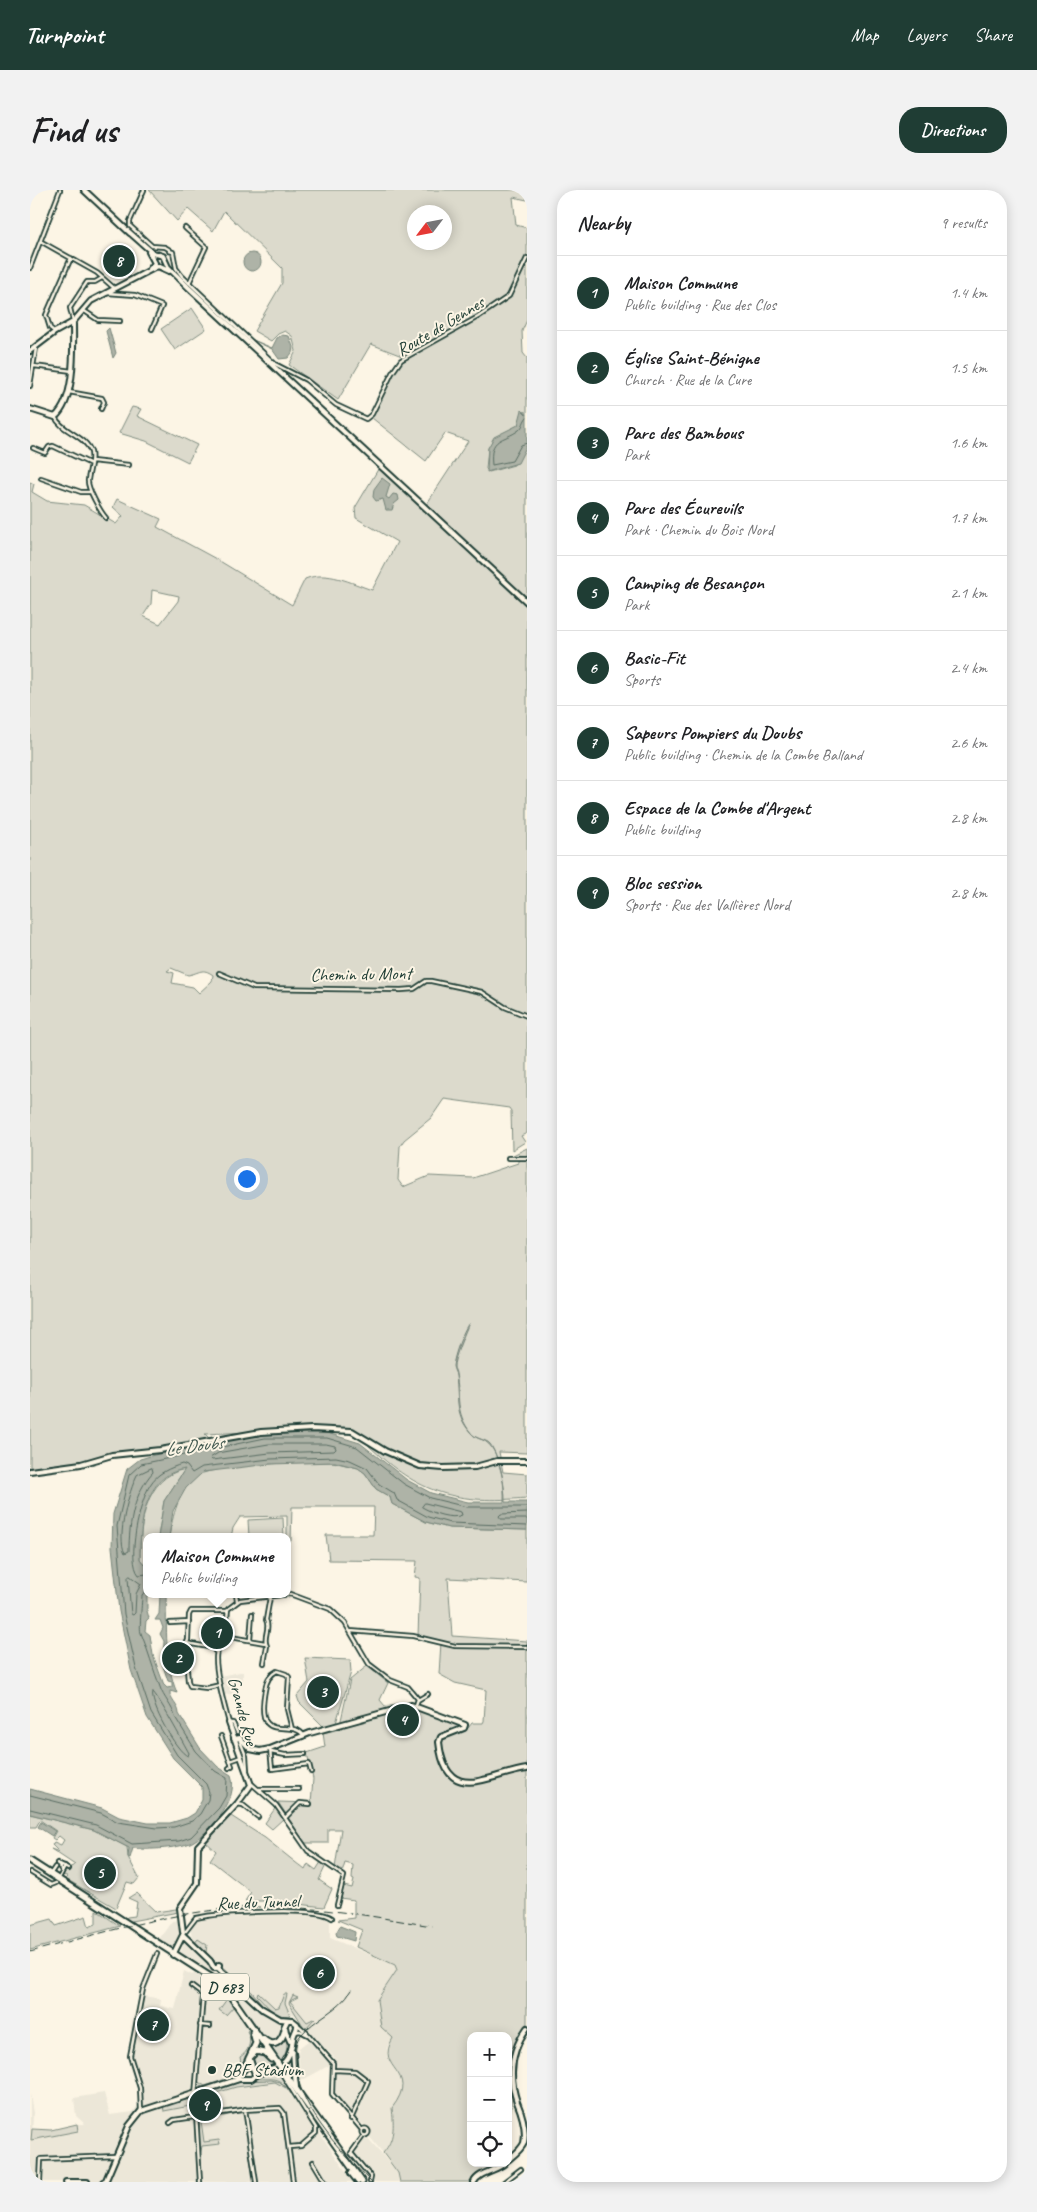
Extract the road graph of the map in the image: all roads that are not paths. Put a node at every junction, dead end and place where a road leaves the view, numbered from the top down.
1 (60, 190) edge
2 (84, 190) edge
3 (144, 190) edge
4 (185, 228) dead end
5 (42, 242) junction
6 (170, 251) junction
7 (71, 258) junction
8 (527, 258) edge
9 (160, 261) junction
10 (30, 268) edge
11 (102, 278) junction
12 (188, 285) junction
13 (115, 287) junction
14 (105, 292) junction
15 (118, 293) junction
16 (83, 310) junction
17 (120, 321) dead end
18 (73, 322) junction
19 (152, 329) dead end
20 (55, 332) junction
21 (36, 348) junction
22 (30, 351) edge
23 (30, 356) edge
24 (34, 358) junction
25 (34, 366) junction
26 (72, 371) junction
27 (30, 386) edge
28 (68, 392) junction
29 (31, 407) edge
30 (101, 409) dead end
31 (55, 417) junction
32 (33, 448) dead end
33 (91, 462) junction
34 (129, 465) dead end
35 (41, 478) dead end
36 (91, 492) junction
37 (106, 518) dead end
38 (527, 602) edge
39 (219, 973) dead end
40 (527, 1016) edge
41 (508, 1158) dead end
42 (527, 1158) edge
43 (527, 1462) edge
44 (30, 1470) edge
45 (291, 1594) edge
46 (237, 1598) edge
47 (262, 1598) edge
48 (270, 1598) edge
49 (237, 1601) junction
50 (227, 1611) junction
51 (252, 1614) dead end
52 (188, 1622) junction
53 (170, 1623) dead end
54 (350, 1631) junction
55 (226, 1636) junction
56 (250, 1640) junction
57 (186, 1643) junction
58 (265, 1643) junction
59 (527, 1647) edge
60 (214, 1648) junction
61 (218, 1648) junction
62 (216, 1652) junction
63 (169, 1655) dead end
64 (264, 1663) dead end
65 (186, 1665) junction
66 (220, 1685) junction
67 (428, 1694) dead end
68 (417, 1703) junction
69 (229, 1723) junction
70 (292, 1729) junction
71 (237, 1732) dead end
72 (221, 1736) dead end
73 (304, 1736) junction
74 (234, 1739) junction
75 (240, 1741) dead end
76 (270, 1750) junction
77 (305, 1754) dead end
78 (241, 1758) junction
79 (230, 1761) junction
80 (229, 1768) dead end
81 (527, 1769) edge
82 (246, 1771) junction
83 (311, 1772) dead end
84 (251, 1785) junction
85 (299, 1789) dead end
86 (237, 1804) junction
87 (310, 1804) dead end
88 (258, 1817) dead end
89 (286, 1817) junction
90 (30, 1862) edge
91 (57, 1866) junction
92 (37, 1869) junction
93 (62, 1871) junction
94 (30, 1872) edge
95 (50, 1874) junction
96 (59, 1878) dead end
97 (56, 1883) dead end
98 (337, 1906) dead end
99 (332, 1918) dead end
100 (186, 1933) junction
101 (175, 1953) junction
102 (156, 1954) dead end
103 (191, 1986) dead end
104 (261, 2008) junction
105 (287, 2021) junction
106 (248, 2023) junction
107 (297, 2024) junction
108 (200, 2025) junction
109 (210, 2026) dead end
110 (527, 2028) edge
111 (285, 2030) junction
112 (256, 2031) junction
113 (295, 2032) junction
114 (310, 2036) junction
115 (292, 2043) junction
116 (289, 2056) junction
117 (245, 2067) junction
118 (279, 2068) junction
119 (254, 2070) junction
120 (334, 2070) junction
121 (242, 2073) junction
122 (245, 2078) junction
123 (228, 2084) junction
124 (195, 2085) junction
125 (204, 2091) junction
126 (190, 2095) junction
127 (195, 2104) junction
128 (306, 2104) junction
129 (245, 2110) junction
130 (142, 2111) junction
131 (196, 2118) junction
132 (351, 2119) junction
133 (170, 2123) dead end
134 (362, 2130) junction
135 (364, 2135) junction
136 (289, 2147) junction
137 (512, 2155) edge
138 (116, 2156) junction
139 (313, 2162) dead end
140 (500, 2167) edge
141 (521, 2169) dead end
142 (106, 2181) edge
143 (40, 2182) edge
144 (66, 2182) edge
145 (87, 2182) edge
146 (200, 2182) edge
147 (256, 2182) edge
148 (293, 2182) edge
149 (325, 2182) edge
150 (359, 2182) edge
151 (370, 2182) edge
152 (474, 2182) edge
153 (504, 2182) edge

1 - 5 street
2 - 9 street
3 - 6 street
4 - 12 street
5 - 7 street
5 - 10 street
6 - 9 street
6 - 12 street
7 - 11 street
7 - 20 street
8 - 12 street, Route de Gennes
9 - 12 street
9 - 13 street
11 - 13 street
11 - 18 street
12 - 38 street
13 - 14 street
13 - 15 street
14 - 15 street
14 - 16 street
15 - 19 street
16 - 17 street
16 - 18 street
18 - 20 street
18 - 26 street
20 - 21 street
21 - 22 street
21 - 24 street
23 - 24 street
24 - 25 street
25 - 26 street
25 - 27 street
26 - 28 street
28 - 30 street
28 - 31 street
29 - 31 street
31 - 33 street
32 - 33 street
33 - 34 street
33 - 36 street
35 - 36 street
36 - 37 street
39 - 40 street, Chemin du Mont
41 - 42 street
43 - 44 street
45 - 54 street
46 - 49 street
47 - 49 street
48 - 58 street
49 - 50 street
50 - 52 street
50 - 55 street
51 - 56 street
52 - 53 street
52 - 57 street
54 - 59 street
54 - 68 street
55 - 56 street
55 - 61 street
56 - 58 street
57 - 60 street
57 - 65 street
58 - 64 street
60 - 61 street
60 - 62 street
61 - 62 street
62 - 66 street, Grande Rue
63 - 65 street
65 - 66 street
66 - 69 street, Grande Rue
67 - 68 street
68 - 73 street
68 - 81 street
69 - 71 street
69 - 74 street, Grande Rue
70 - 70 street
70 - 73 street
72 - 79 street
73 - 76 street
74 - 76 street
74 - 78 street, Grande Rue
75 - 82 street
76 - 77 street
76 - 83 street
78 - 79 street
78 - 82 street, Grande Rue
79 - 80 street
82 - 84 street, Grande Rue
84 - 85 street
84 - 86 street
84 - 89 street
86 - 88 street
86 - 100 street
87 - 89 street
89 - 98 street
90 - 92 main road, D 683
90 - 95 main road, D 683
91 - 93 street
91 - 93 street
91 - 95 street
92 - 95 main road
92 - 101 main road, D 683
93 - 96 street
94 - 97 street
95 - 101 main road, D 683
99 - 100 street, Rue du Tunnel
100 - 101 street
100 - 101 street
100 - 104 street
101 - 106 main road, D 683
101 - 112 main road, D 683
102 - 130 street
103 - 108 street
104 - 105 street
104 - 111 street
105 - 107 street
105 - 111 street
106 - 117 main road
106 - 118 main road, D 683
107 - 113 street
107 - 114 street
108 - 109 street
108 - 124 street
110 - 137 street
111 - 112 main road
111 - 113 street
111 - 116 street
112 - 118 main road, D 683
113 - 114 street
113 - 115 street
114 - 120 street
115 - 116 street
115 - 128 street
116 - 119 street
117 - 119 street
117 - 121 street
118 - 119 main road
118 - 128 main road, D 683
118 - 136 street
118 - 150 main road, D 683
119 - 122 street
120 - 132 street
120 - 132 street
121 - 122 street
121 - 123 street
122 - 123 street
123 - 125 street
124 - 125 street
124 - 126 street
125 - 126 street
125 - 127 street
126 - 127 street
126 - 127 street
126 - 130 street
127 - 131 street
128 - 150 main road, D 683
129 - 131 street
129 - 136 street
129 - 147 street
130 - 138 street
131 - 133 street
131 - 146 street
132 - 134 street
134 - 135 street
134 - 135 street
135 - 151 street
136 - 148 street
138 - 142 street
138 - 143 street
139 - 149 street
140 - 152 street
141 - 153 street
144 - 145 street

